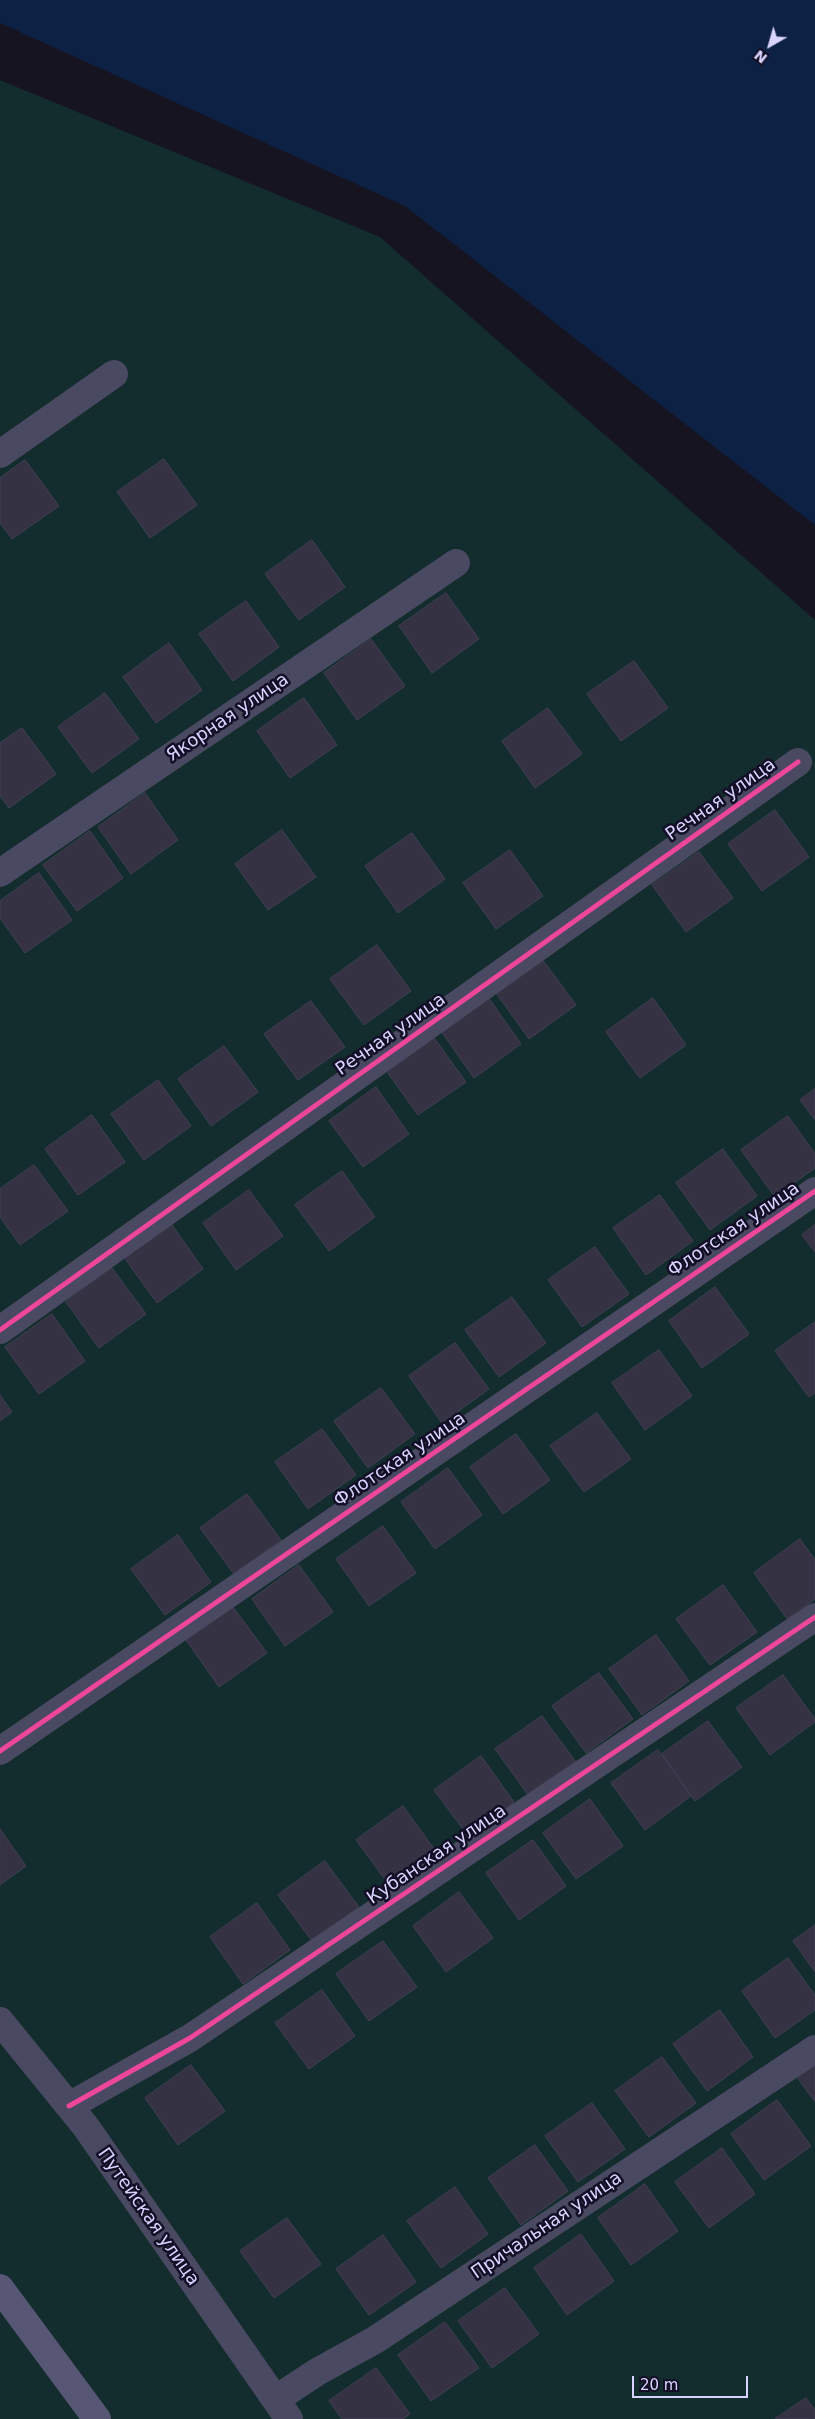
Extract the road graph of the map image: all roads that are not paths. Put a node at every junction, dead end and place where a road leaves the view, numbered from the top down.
1 (114, 374) dead end
2 (0, 454) edge
3 (456, 563) dead end
4 (798, 762) dead end
5 (0, 874) edge
6 (815, 1191) edge
7 (0, 1330) edge
8 (815, 1617) edge
9 (0, 1751) edge
10 (0, 2021) edge
11 (815, 2048) edge
12 (68, 2106) junction
13 (0, 2288) edge
14 (282, 2409) edge
15 (97, 2419) edge

1 - 2 street
3 - 5 street, Якорная улица
4 - 7 street, Речная улица
6 - 9 street, Флотская улица
8 - 12 street, Кубанская улица
10 - 12 street, Путейская улица
11 - 14 street, Причальная улица
12 - 14 street, Путейская улица
13 - 15 street

